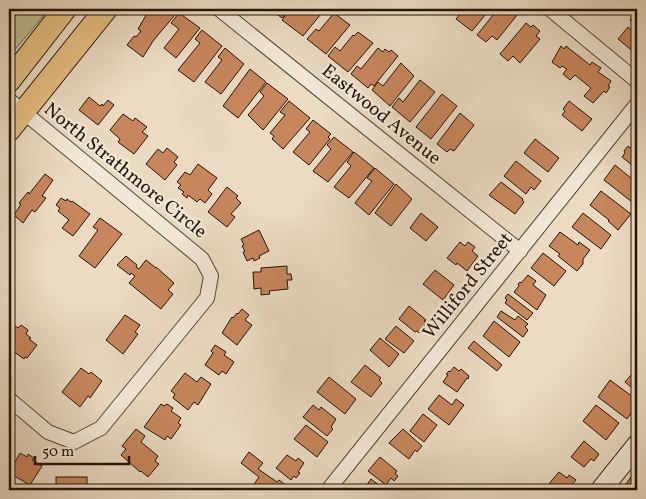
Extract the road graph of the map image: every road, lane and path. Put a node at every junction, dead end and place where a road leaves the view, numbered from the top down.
1 (65, 9) edge
2 (106, 9) edge
3 (219, 9) edge
4 (550, 9) edge
5 (9, 81) edge
6 (637, 81) edge
7 (637, 104) edge
8 (16, 106) edge
9 (9, 130) edge
10 (520, 251) junction
11 (9, 399) edge
12 (637, 445) edge
13 (328, 490) edge
14 (601, 490) edge

1 - 5 main road
2 - 8 main road
3 - 10 street, Eastwood Avenue
4 - 6 street
7 - 10 street, Williford Street
8 - 9 main road
8 - 11 street, North Strathmore Circle
10 - 13 street, Williford Street
12 - 14 main road

